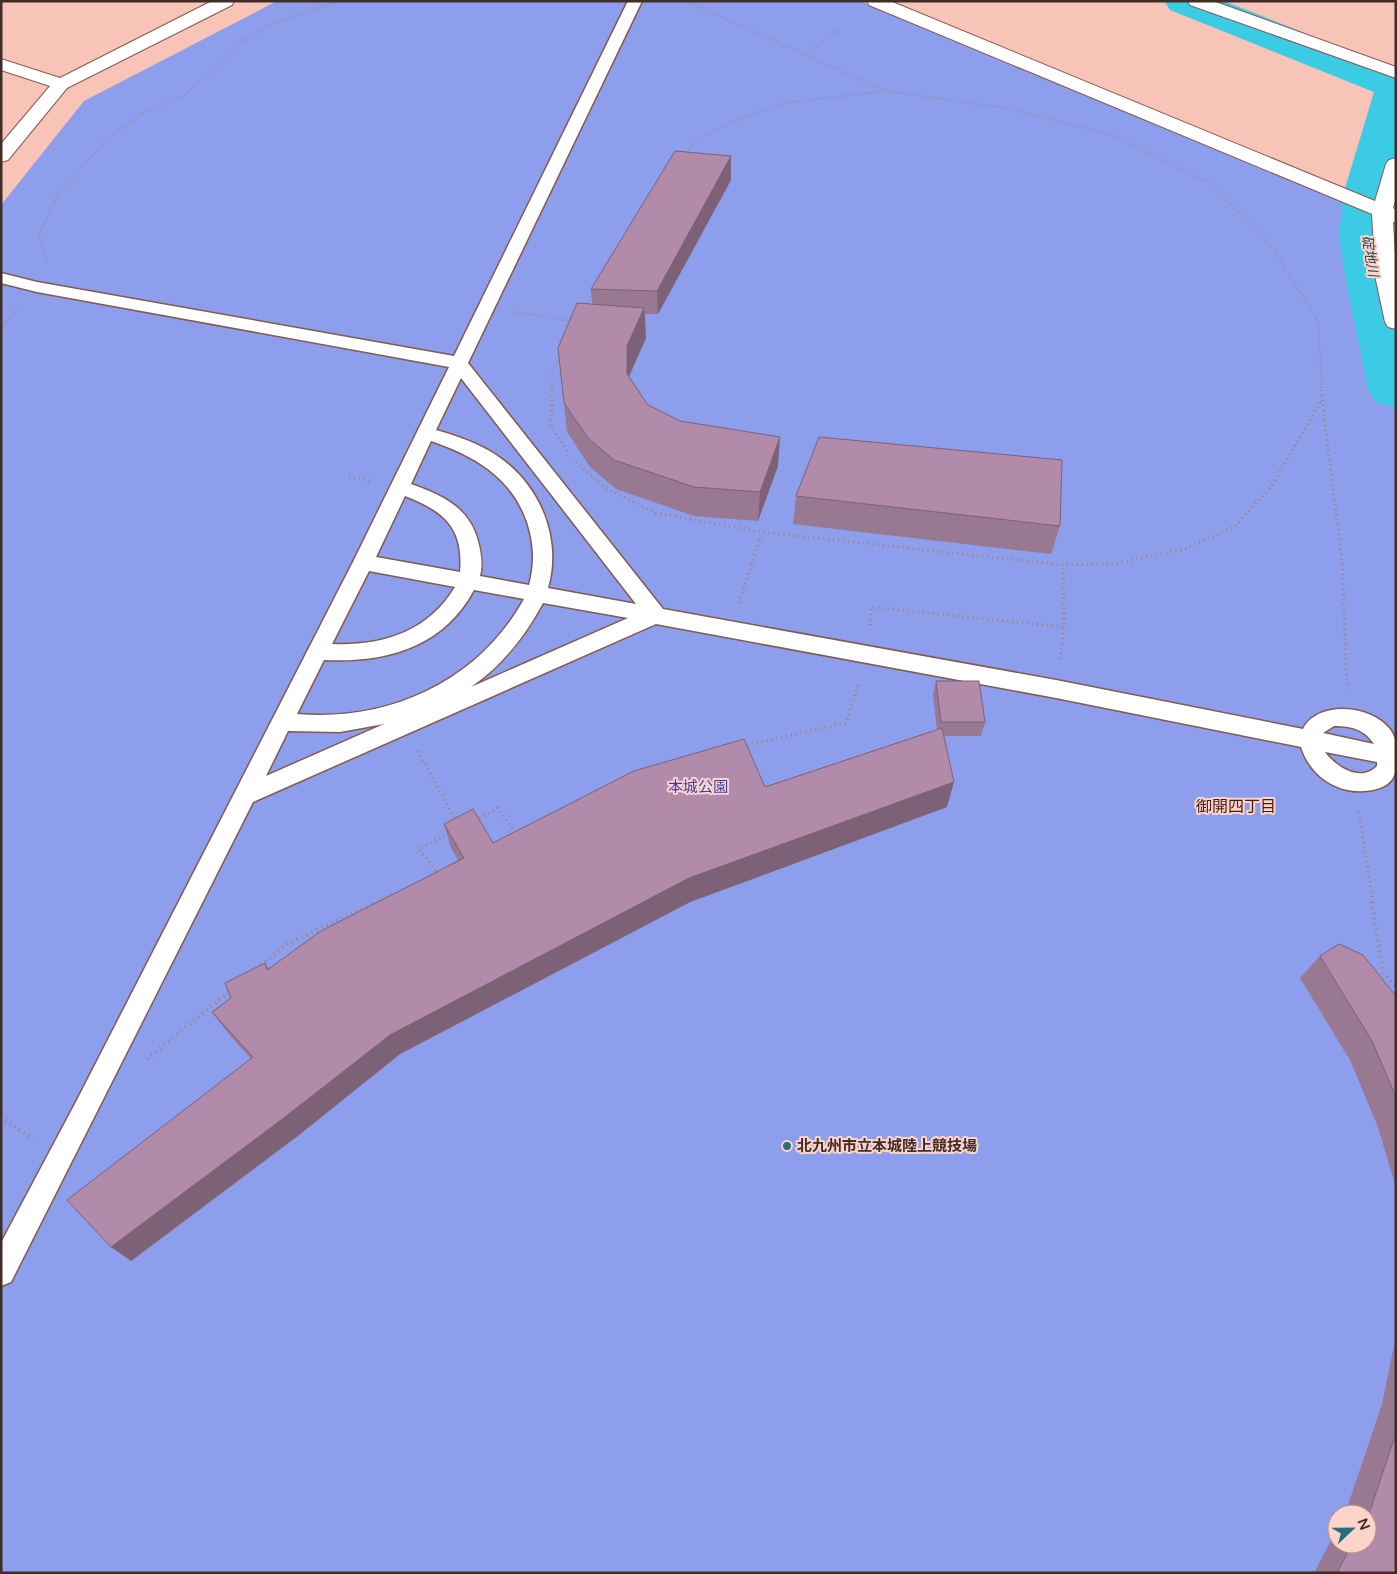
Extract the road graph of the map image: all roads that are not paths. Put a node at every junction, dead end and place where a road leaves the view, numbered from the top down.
1 (226, 1) edge
2 (635, 1) edge
3 (875, 1) edge
4 (1196, 1) edge
5 (1, 64) edge
6 (1396, 73) edge
7 (61, 84) junction
8 (1, 156) edge
9 (1396, 164) edge
10 (1389, 214) edge
11 (1, 278) edge
12 (1396, 322) edge
13 (459, 363) junction
14 (426, 433) junction
15 (400, 487) junction
16 (363, 562) junction
17 (468, 581) junction
18 (538, 593) junction
19 (656, 615) junction
20 (318, 652) junction
21 (283, 722) junction
22 (1310, 740) junction
23 (1395, 757) edge
24 (245, 795) junction
25 (1, 1272) edge

1 - 7 street
2 - 13 lane
3 - 10 street
4 - 6 street
5 - 7 street
7 - 8 street
9 - 10 street
10 - 12 street
11 - 13 lane
13 - 14 lane
13 - 19 lane
14 - 15 lane
14 - 18 lane
15 - 16 lane
15 - 17 lane
16 - 17 lane
16 - 20 lane
17 - 18 lane
17 - 20 lane
18 - 19 lane
18 - 21 lane
19 - 22 lane
19 - 24 lane
20 - 21 lane
21 - 24 lane
22 - 23 lane
22 - 23 lane
22 - 23 lane
24 - 25 lane

